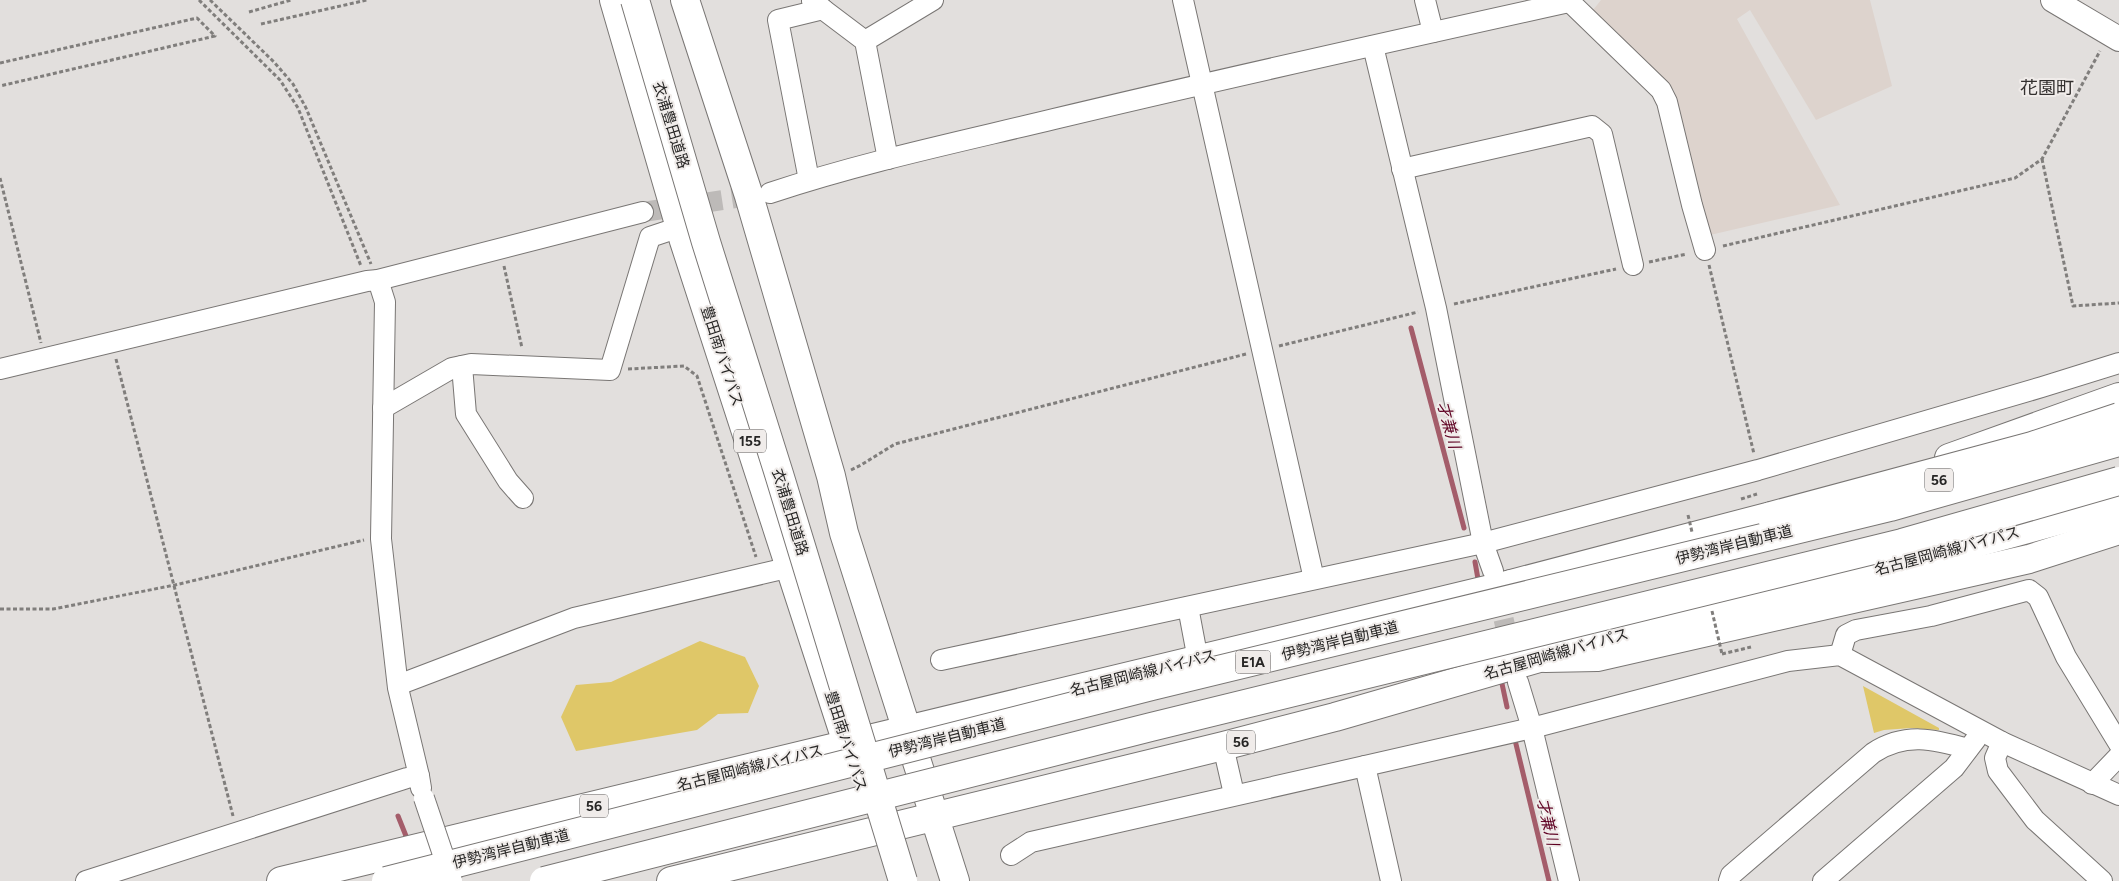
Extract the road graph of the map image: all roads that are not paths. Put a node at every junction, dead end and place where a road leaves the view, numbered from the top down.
1 (614, 0) edge
2 (635, 0) edge
3 (649, 0) edge
4 (686, 0) edge
5 (933, 0) edge
6 (1183, 0) edge
7 (1425, 0) edge
8 (2053, 0) edge
9 (1569, 1) edge
10 (817, 5) edge
11 (1433, 32) junction
12 (2114, 36) edge
13 (865, 41) junction
14 (1373, 46) junction
15 (1202, 84) junction
16 (888, 159) junction
17 (1402, 169) junction
18 (809, 180) junction
19 (770, 193) tunnel mouth
20 (643, 212) tunnel mouth
21 (680, 227) junction
22 (1705, 250) road end
23 (1633, 265) dead end
24 (372, 280) junction
25 (2119, 362) edge
26 (462, 366) junction
27 (0, 369) edge
28 (2119, 397) edge
29 (383, 408) junction
30 (2119, 418) edge
31 (2119, 430) edge
32 (2119, 442) edge
33 (2119, 481) edge
34 (523, 498) dead end
35 (2119, 502) edge
36 (2119, 516) edge
37 (1765, 522) junction
38 (2119, 530) edge
39 (1483, 542) junction
40 (791, 567) junction
41 (1502, 577) junction
42 (1314, 579) junction
43 (1188, 607) junction
44 (1772, 608) junction
45 (1840, 655) junction
46 (941, 660) dead end
47 (1198, 660) junction
48 (1518, 682) dead end
49 (398, 685) junction
50 (1532, 728) junction
51 (907, 730) junction
52 (1982, 731) junction
53 (2002, 742) junction
54 (2119, 744) edge
55 (848, 745) junction
56 (1223, 746) junction
57 (1968, 749) junction
58 (2119, 756) edge
59 (1365, 766) junction
60 (419, 776) junction
61 (2092, 784) junction
62 (1234, 794) junction
63 (2119, 794) edge
64 (934, 816) junction
65 (875, 831) junction
66 (1011, 855) dead end
67 (86, 881) edge
68 (281, 881) edge
69 (386, 881) edge
70 (452, 881) edge
71 (544, 881) edge
72 (671, 881) edge
73 (891, 881) edge
74 (903, 881) edge
75 (913, 881) edge
76 (955, 881) edge
77 (1391, 881) edge
78 (1569, 881) edge
79 (1729, 881) edge
80 (1823, 881) edge
81 (2102, 881) edge

1 - 21 main road, 豊田南バイパス / 155
2 - 74 main road, 衣浦豊田道路, bridge
3 - 75 main road, 衣浦豊田道路, bridge
4 - 51 main road
5 - 13 street
6 - 15 street
7 - 11 street
8 - 12 street
9 - 11 street
9 - 22 street
10 - 13 street
10 - 18 street
11 - 14 street
13 - 16 street
14 - 15 street
14 - 17 street
15 - 16 street
15 - 42 street
16 - 18 street
17 - 23 street
17 - 39 street
18 - 19 street
20 - 24 street
21 - 26 street
21 - 40 main road, 豊田南バイパス / 155
24 - 27 street
24 - 29 street
25 - 39 street
26 - 29 street
26 - 34 street
28 - 37 main road
29 - 49 street
30 - 37 main road, bridge
31 - 37 main road, 56
32 - 69 main road, 伊勢湾岸自動車道 / E1A, bridge
33 - 71 main road, bridge
35 - 44 main road, 名古屋岡崎線バイパス
36 - 44 main road
37 - 41 main road, 名古屋岡崎線バイパス
38 - 44 main road
39 - 41 street
39 - 42 street
40 - 49 street
40 - 55 main road, 豊田南バイパス / 155
41 - 47 main road, 名古屋岡崎線バイパス / 56
42 - 43 street
43 - 46 street
43 - 47 street
44 - 56 main road, 名古屋岡崎線バイパス / 56
45 - 50 street
45 - 52 street
45 - 54 street
47 - 51 main road, 名古屋岡崎線バイパス / 56
48 - 50 street
49 - 60 street
50 - 59 street
50 - 78 street
51 - 55 main road, 名古屋岡崎線バイパス / 56
51 - 64 main road
52 - 53 street
52 - 57 street
53 - 61 street
53 - 81 street
55 - 65 main road, 豊田南バイパス / 155
55 - 68 main road, 名古屋岡崎線バイパス / 56
56 - 62 street
56 - 64 main road, 名古屋岡崎線バイパス / 56
57 - 79 street
57 - 80 street
58 - 61 street
59 - 62 street
59 - 77 street
60 - 67 street
60 - 70 street, bridge
61 - 63 street
62 - 66 street
64 - 65 main road, 名古屋岡崎線バイパス / 56
64 - 76 main road
65 - 72 main road, 名古屋岡崎線バイパス / 56
65 - 73 main road, 豊田南バイパス / 155

